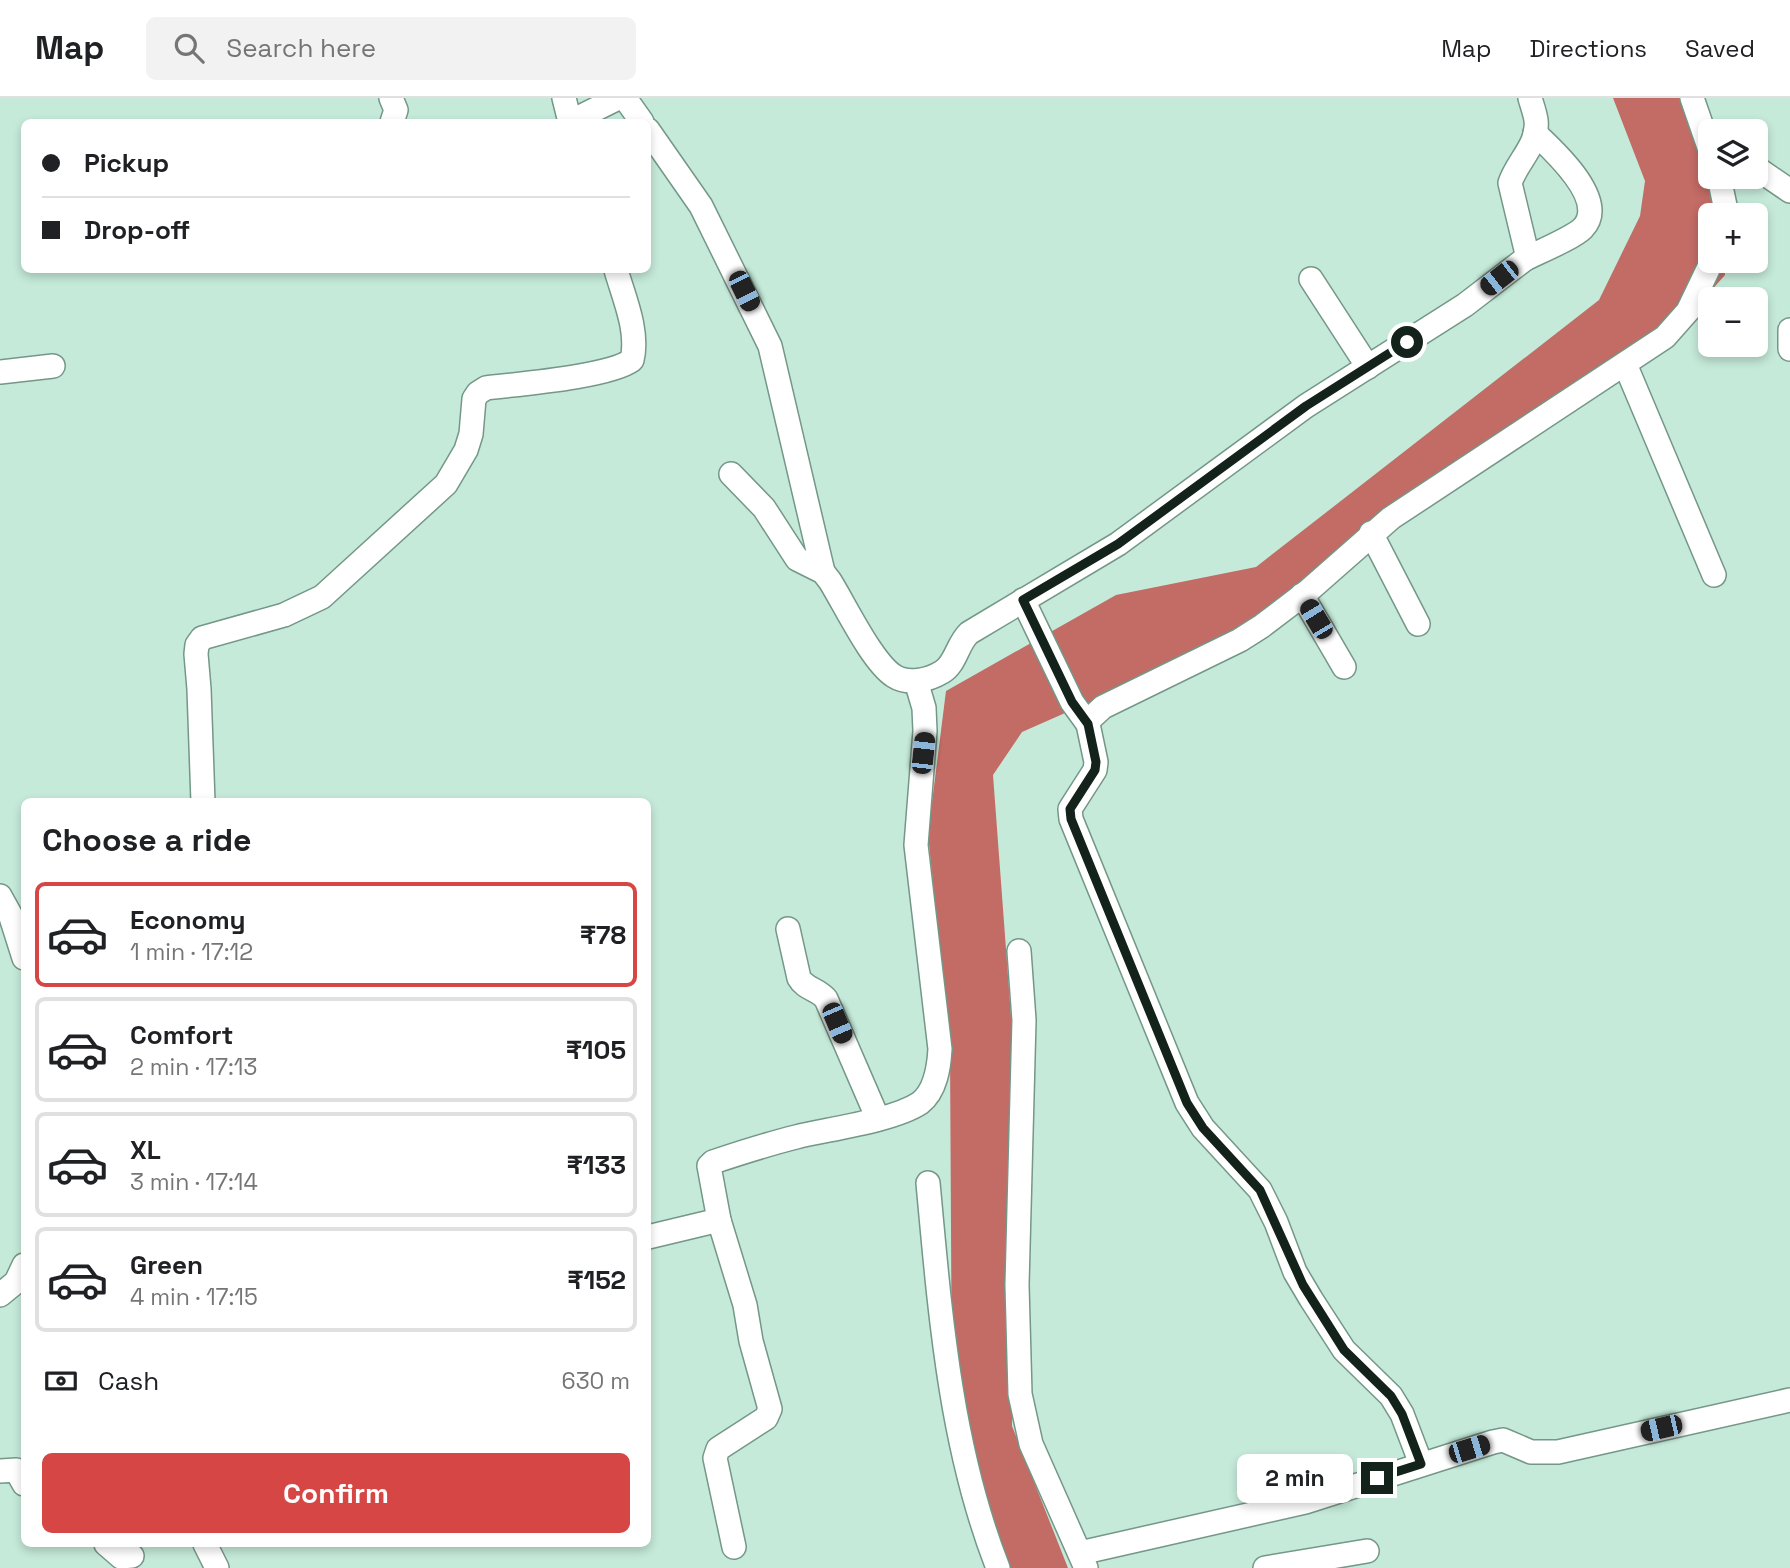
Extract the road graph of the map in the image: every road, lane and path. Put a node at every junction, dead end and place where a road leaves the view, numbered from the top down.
1 (391, 98) edge
2 (564, 98) edge
3 (618, 98) edge
4 (625, 98) edge
5 (1530, 98) edge
6 (1692, 98) edge
7 (393, 119) edge
8 (569, 119) edge
9 (576, 119) edge
10 (640, 119) edge
11 (1700, 119) edge
12 (1535, 133) junction
13 (651, 134) edge
14 (1768, 176) edge
15 (1790, 191) edge
16 (1525, 259) junction
17 (617, 273) edge
18 (1706, 273) edge
19 (1311, 279) dead end
20 (1790, 330) edge
21 (1790, 349) edge
22 (1625, 364) junction
23 (53, 366) dead end
24 (1368, 367) junction
25 (0, 372) edge
26 (731, 474) dead end
27 (1371, 533) junction
28 (823, 572) junction
29 (1714, 575) dead end
30 (1302, 595) junction
31 (1023, 600) junction
32 (1418, 624) dead end
33 (1344, 667) dead end
34 (916, 681) junction
35 (1088, 724) junction
36 (203, 798) edge
37 (0, 896) edge
38 (788, 929) dead end
39 (21, 949) edge
40 (1019, 951) dead end
41 (878, 1119) junction
42 (928, 1183) dead end
43 (719, 1220) junction
44 (651, 1236) edge
45 (21, 1271) edge
46 (0, 1295) edge
47 (1790, 1400) edge
48 (1421, 1464) junction
49 (0, 1471) edge
50 (21, 1479) edge
51 (110, 1547) edge
52 (206, 1547) edge
53 (734, 1547) dead end
54 (1367, 1551) dead end
55 (132, 1556) dead end
56 (1083, 1560) edge
57 (217, 1568) edge
58 (998, 1568) edge
59 (1265, 1568) edge

1 - 7 street
2 - 8 street
3 - 9 street
4 - 10 street
5 - 12 street
6 - 11 street
12 - 16 street
12 - 16 street
13 - 28 street
14 - 15 street
16 - 24 street
17 - 36 street
18 - 22 street
19 - 24 street
20 - 21 street
22 - 27 street
22 - 29 street
23 - 25 street
24 - 31 street
26 - 28 street
27 - 30 street
27 - 32 street
28 - 34 street
30 - 33 street
30 - 35 street
31 - 34 street
31 - 35 street
34 - 41 street
35 - 48 street
37 - 39 street
38 - 41 street
40 - 56 street
41 - 43 street
42 - 58 street
43 - 44 street
43 - 53 street
45 - 46 street
47 - 48 street
48 - 56 street
49 - 50 street
51 - 55 street
52 - 57 street
54 - 59 street

